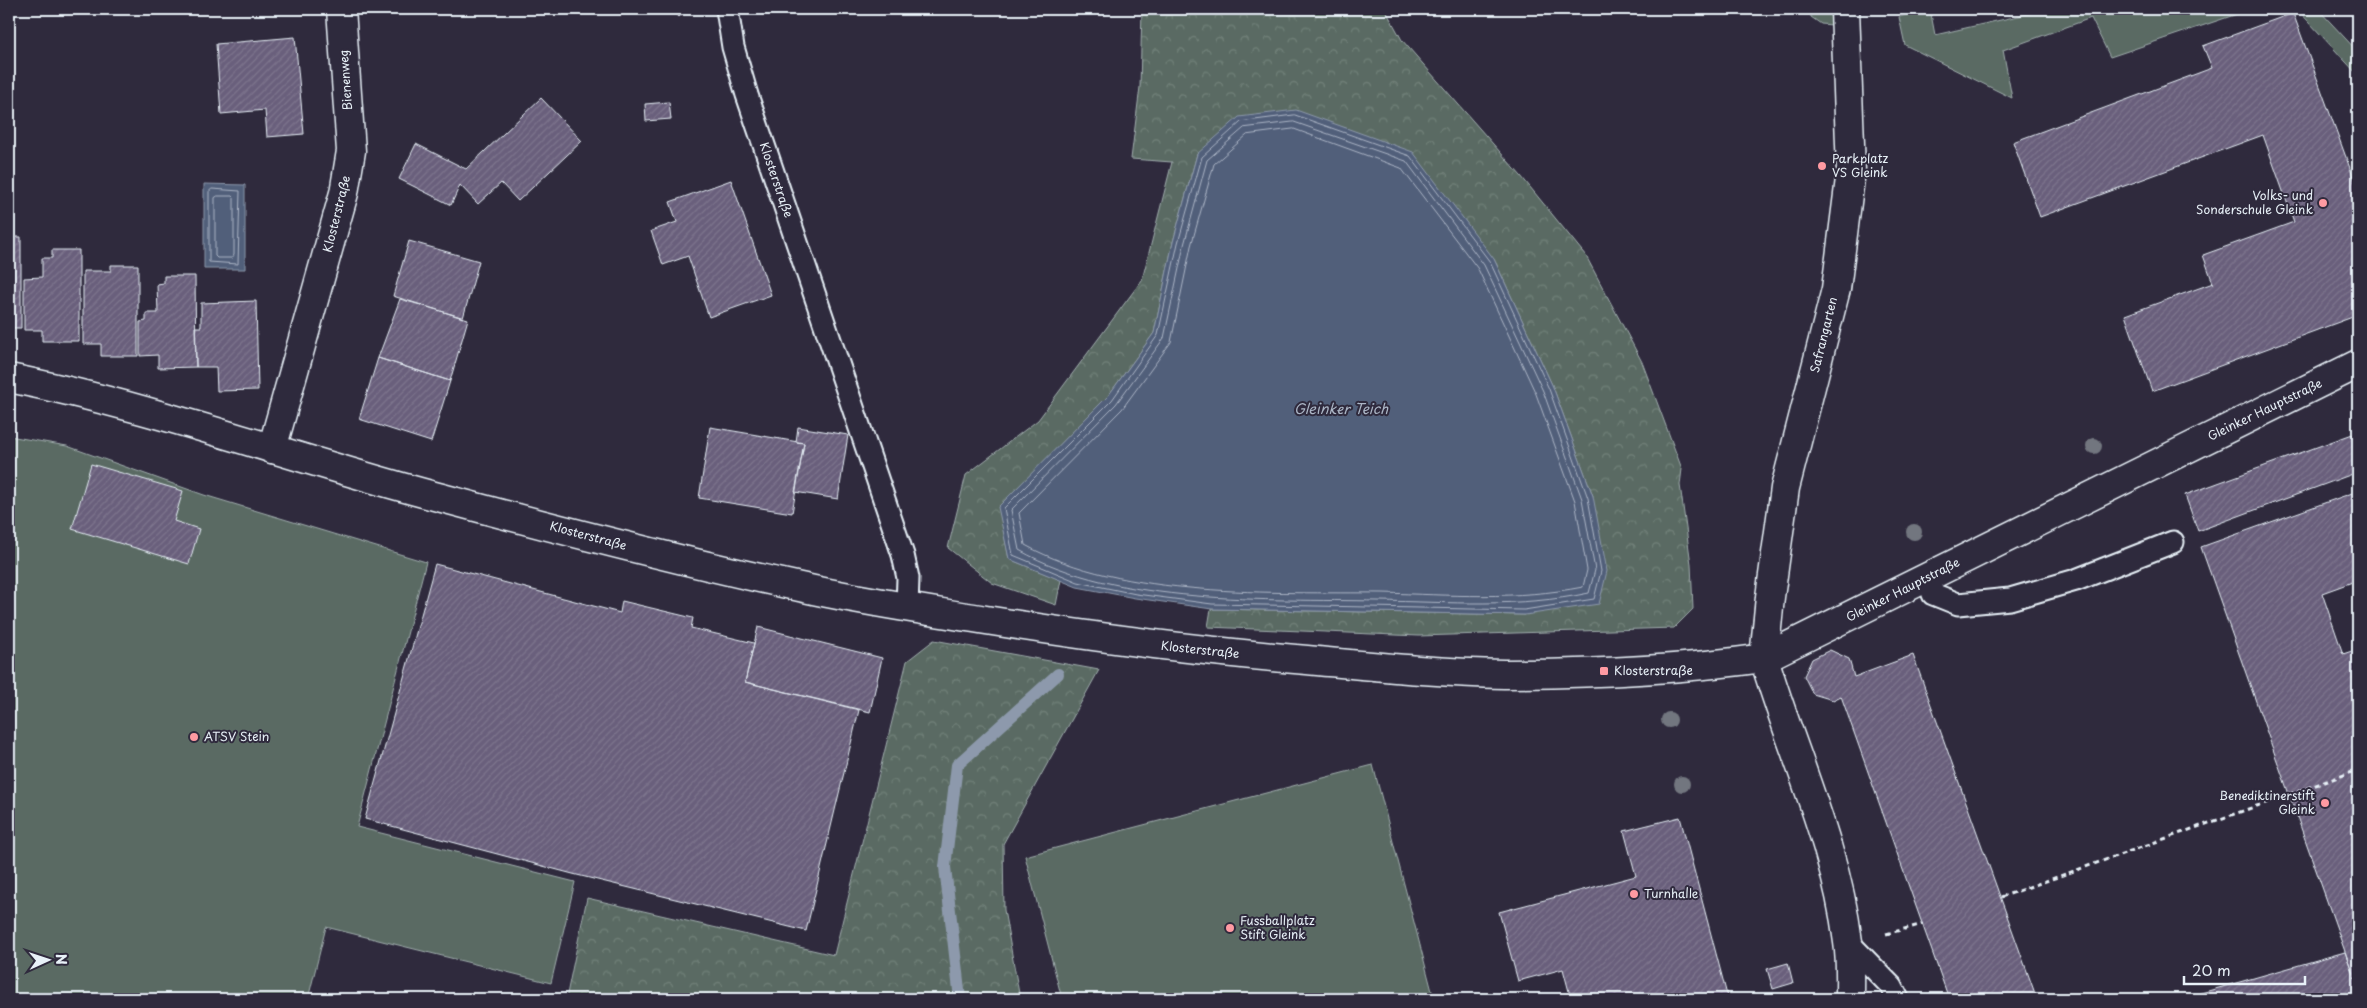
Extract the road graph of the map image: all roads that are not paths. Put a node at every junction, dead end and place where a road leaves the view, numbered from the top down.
1 (341, 9) edge
2 (727, 9) edge
3 (1845, 9) edge
4 (351, 151) joint
5 (2358, 364) edge
6 (9, 378) edge
7 (272, 449) junction
8 (2173, 542) dead end
9 (1927, 577) junction
10 (907, 608) junction
11 (1764, 658) junction
12 (1849, 943) junction
13 (1850, 999) edge
14 (1898, 999) edge

1 - 4 street, Bienenweg
2 - 10 lane, Klosterstraße
3 - 11 street, Safrangarten
4 - 7 street, Klosterstraße
5 - 9 street, Gleinker Hauptstraße
6 - 7 street, Klosterstraße
7 - 10 street, Klosterstraße
8 - 9 lane
9 - 11 street, Gleinker Hauptstraße
10 - 11 street, Klosterstraße
11 - 12 street
12 - 13 street
12 - 14 lane

